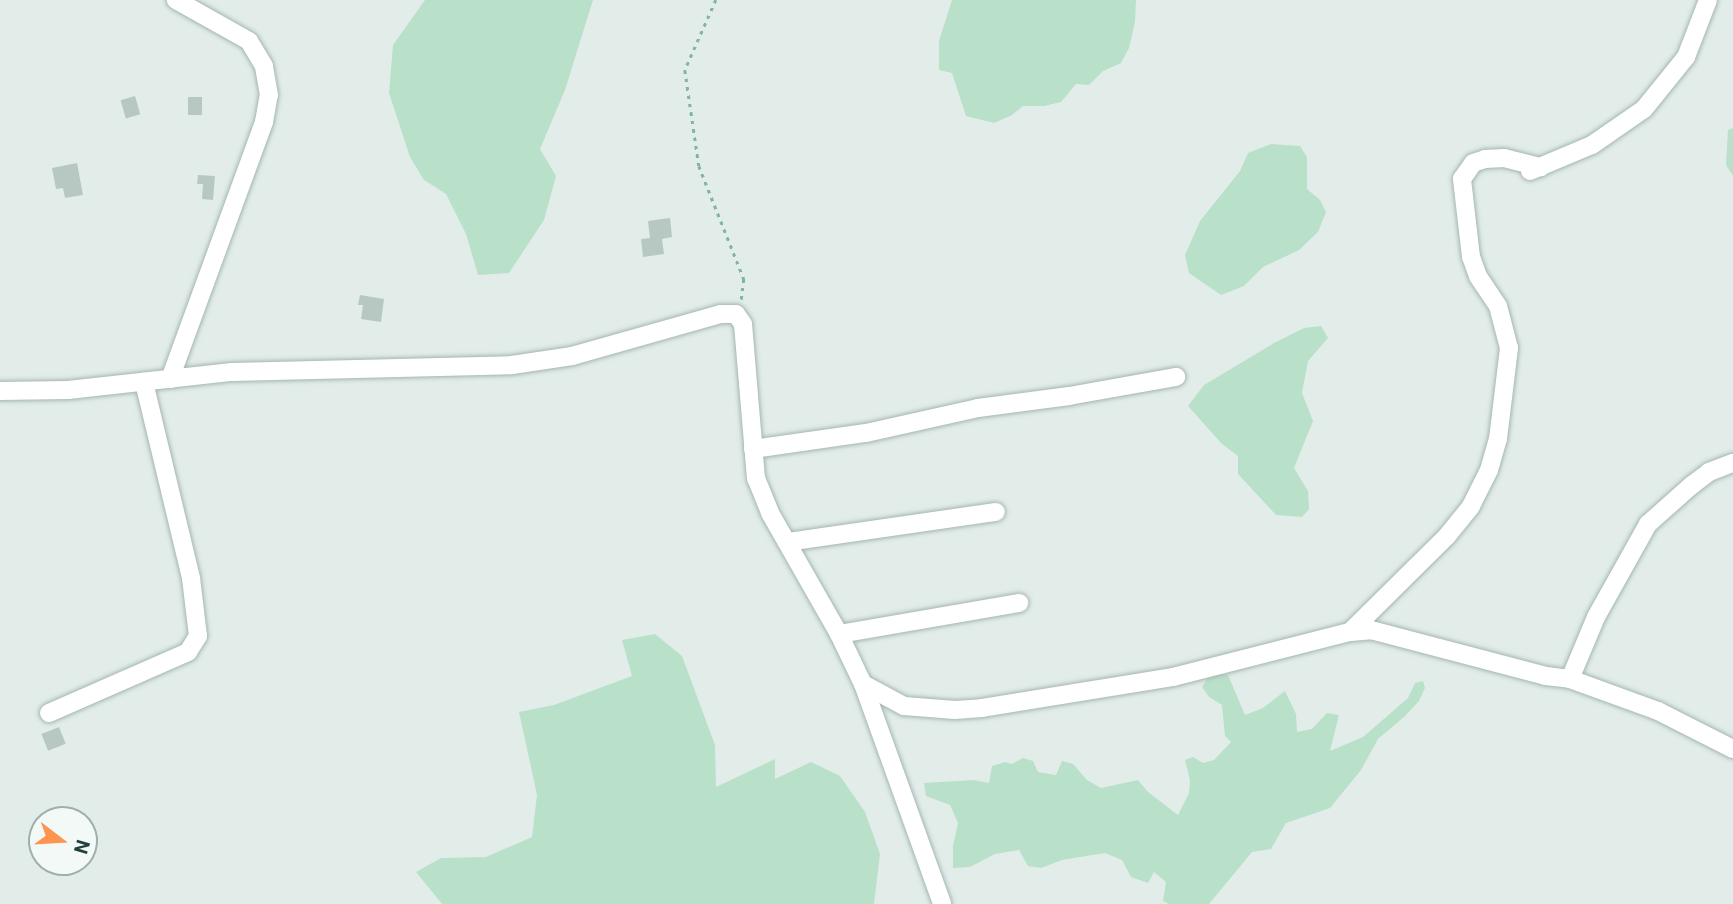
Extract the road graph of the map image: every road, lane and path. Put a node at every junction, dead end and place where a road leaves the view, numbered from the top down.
1 (176, 0) edge
2 (716, 0) edge
3 (1708, 0) edge
4 (1541, 167) junction
5 (1521, 174) dead end
6 (740, 317) junction
7 (1176, 377) dead end
8 (170, 379) junction
9 (144, 382) junction
10 (0, 391) edge
11 (753, 449) junction
12 (1733, 463) edge
13 (996, 512) dead end
14 (787, 542) junction
15 (1019, 603) dead end
16 (1350, 632) junction
17 (839, 634) junction
18 (1570, 678) junction
19 (863, 684) junction
20 (49, 713) dead end
21 (1733, 748) edge
22 (942, 904) edge

1 - 8 street
2 - 6 path
3 - 4 street
4 - 5 street
4 - 16 street
6 - 8 street
6 - 11 street
7 - 11 street
8 - 9 street
9 - 10 street
9 - 20 street
11 - 14 street
12 - 18 street
13 - 14 street
14 - 17 street
15 - 17 street
16 - 18 street
16 - 19 street
17 - 19 street
18 - 21 street
19 - 22 street

